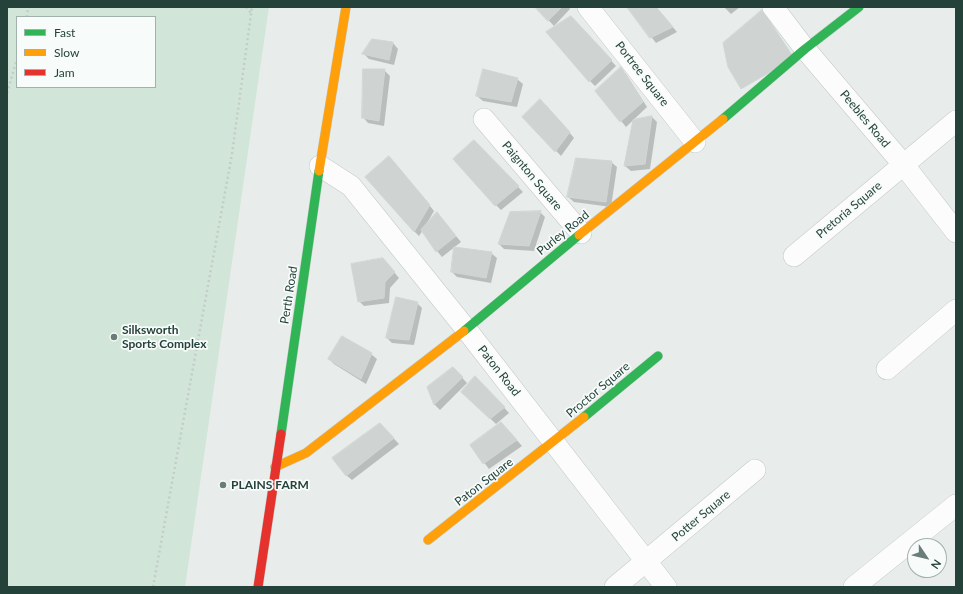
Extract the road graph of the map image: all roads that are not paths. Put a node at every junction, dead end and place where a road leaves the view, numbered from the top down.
1 (346, 7) edge
2 (588, 7) edge
3 (773, 7) edge
4 (859, 7) edge
5 (805, 49) junction
6 (484, 119) dead end
7 (956, 121) edge
8 (695, 142) junction
9 (903, 164) junction
10 (320, 166) junction
11 (956, 232) edge
12 (581, 234) junction
13 (794, 256) dead end
14 (956, 310) edge
15 (466, 329) junction
16 (658, 356) dead end
17 (887, 369) dead end
18 (554, 442) junction
19 (275, 467) junction
20 (755, 470) dead end
21 (956, 505) edge
22 (428, 540) dead end
23 (646, 562) junction
24 (258, 587) edge
25 (615, 587) edge
26 (666, 587) edge
27 (854, 587) edge

1 - 10 street, Perth Road
2 - 8 street, Portree Square
3 - 5 street, Peebles Road
4 - 5 street, Purley Road
5 - 8 street, Purley Road
5 - 9 street, Peebles Road
6 - 12 street, Paignton Square
7 - 9 street, Pretoria Square
8 - 12 street, Purley Road
9 - 11 street, Peebles Road
9 - 13 street, Pretoria Square
10 - 15 street, Paton Road
10 - 19 street, Perth Road
12 - 15 street, Purley Road
14 - 17 street
15 - 18 street, Paton Road
15 - 19 street, Purley Road
16 - 18 street, Proctor Square
18 - 22 street, Paton Square
18 - 23 street, Paton Road
19 - 24 street, Perth Road
20 - 23 street, Potter Square
21 - 27 street
23 - 25 street, Potter Square
23 - 26 street, Paton Road

